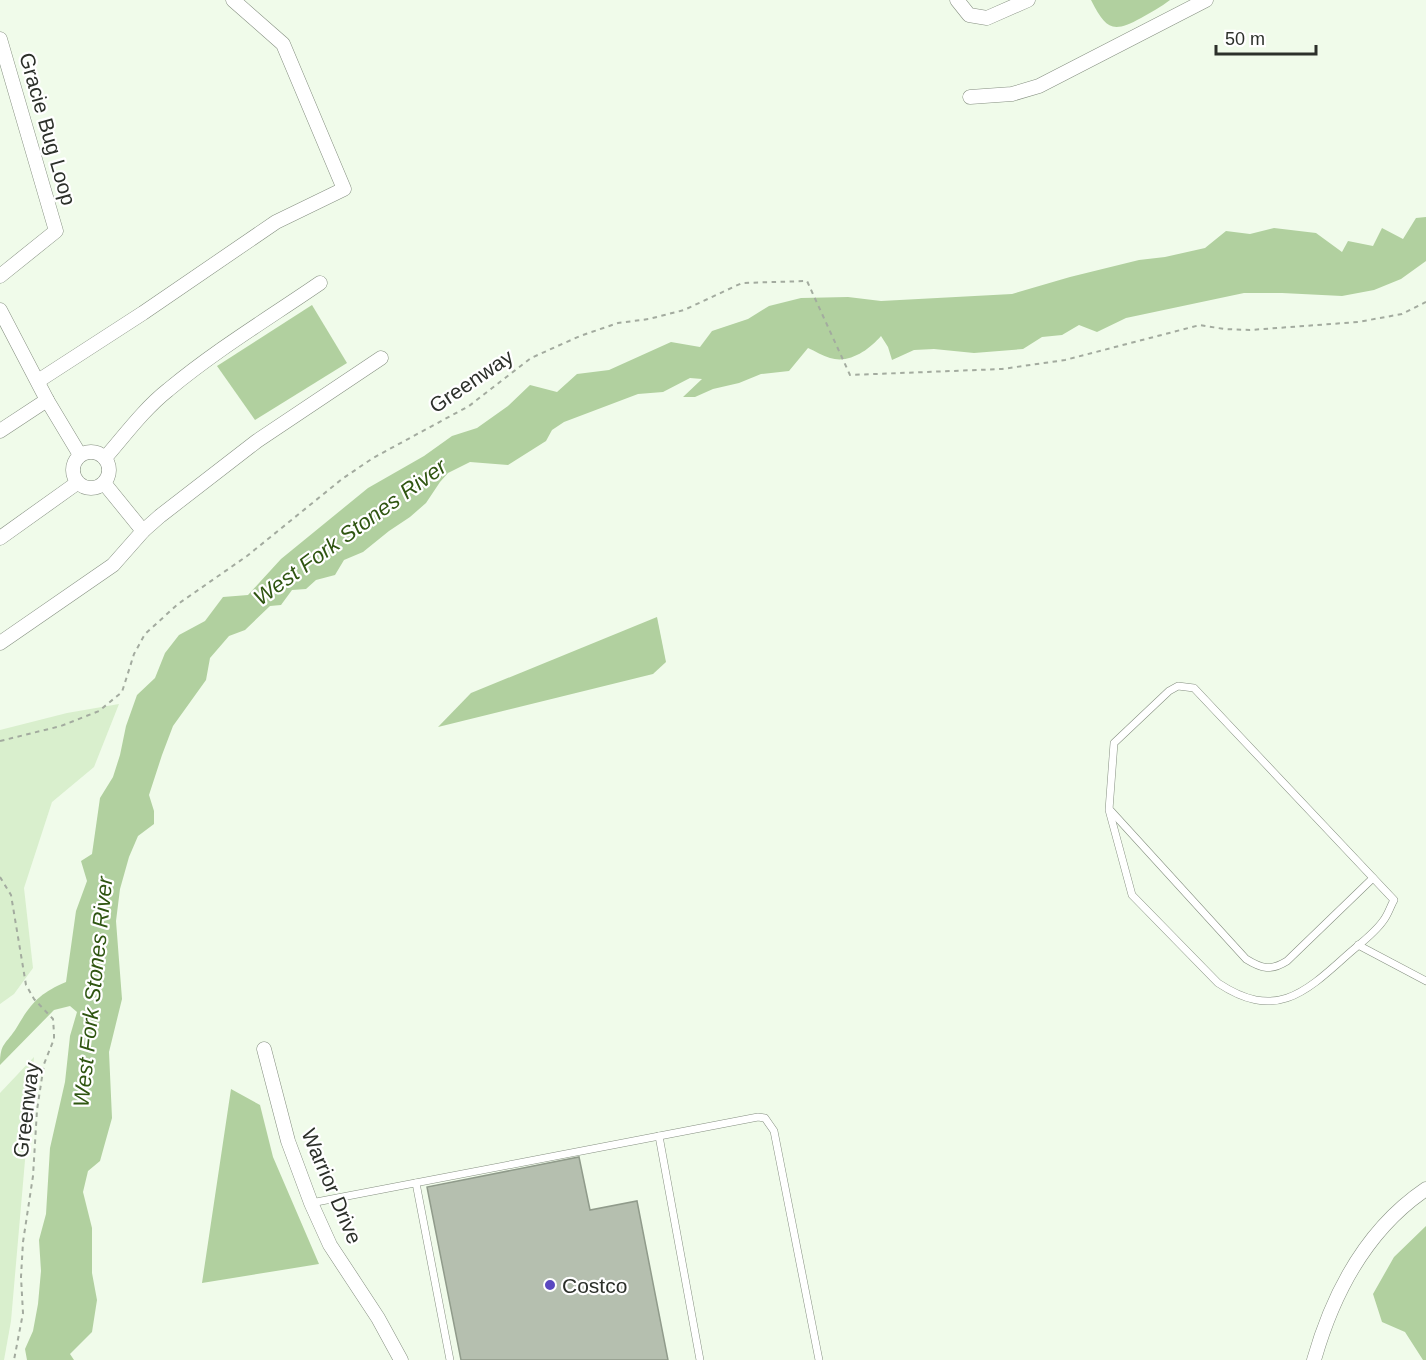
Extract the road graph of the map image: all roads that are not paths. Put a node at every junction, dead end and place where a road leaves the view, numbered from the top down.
1 (233, 0) edge
2 (957, 0) edge
3 (1028, 0) edge
4 (1206, 0) edge
5 (0, 39) edge
6 (970, 97) dead end
7 (0, 276) edge
8 (320, 283) dead end
9 (0, 310) edge
10 (381, 358) dead end
11 (38, 381) junction
12 (47, 400) junction
13 (0, 431) edge
14 (80, 455) junction
15 (105, 458) junction
16 (77, 483) junction
17 (104, 483) junction
18 (143, 531) junction
19 (0, 538) edge
20 (0, 643) edge
21 (1109, 810) junction
22 (1373, 878) junction
23 (1358, 945) junction
24 (1426, 981) edge
25 (264, 1049) dead end
26 (659, 1136) junction
27 (416, 1183) junction
28 (1426, 1189) edge
29 (311, 1203) junction
30 (401, 1360) edge
31 (450, 1360) edge
32 (700, 1360) edge
33 (819, 1360) edge
34 (1314, 1360) edge

1 - 11 street
2 - 3 street
4 - 6 street
5 - 7 street, Gracie Bug Loop
8 - 15 street
9 - 11 street
10 - 18 street
11 - 12 street
12 - 13 street
12 - 14 street
14 - 15 street
14 - 16 street
15 - 17 street
16 - 17 street
16 - 19 street
17 - 18 street
18 - 20 street
21 - 22 lane
21 - 22 lane
21 - 23 lane
22 - 23 lane
23 - 24 lane
25 - 29 street, Warrior Drive
26 - 27 lane
26 - 32 lane
26 - 33 lane
27 - 29 lane
27 - 31 lane
28 - 34 street
29 - 30 street, Warrior Drive

